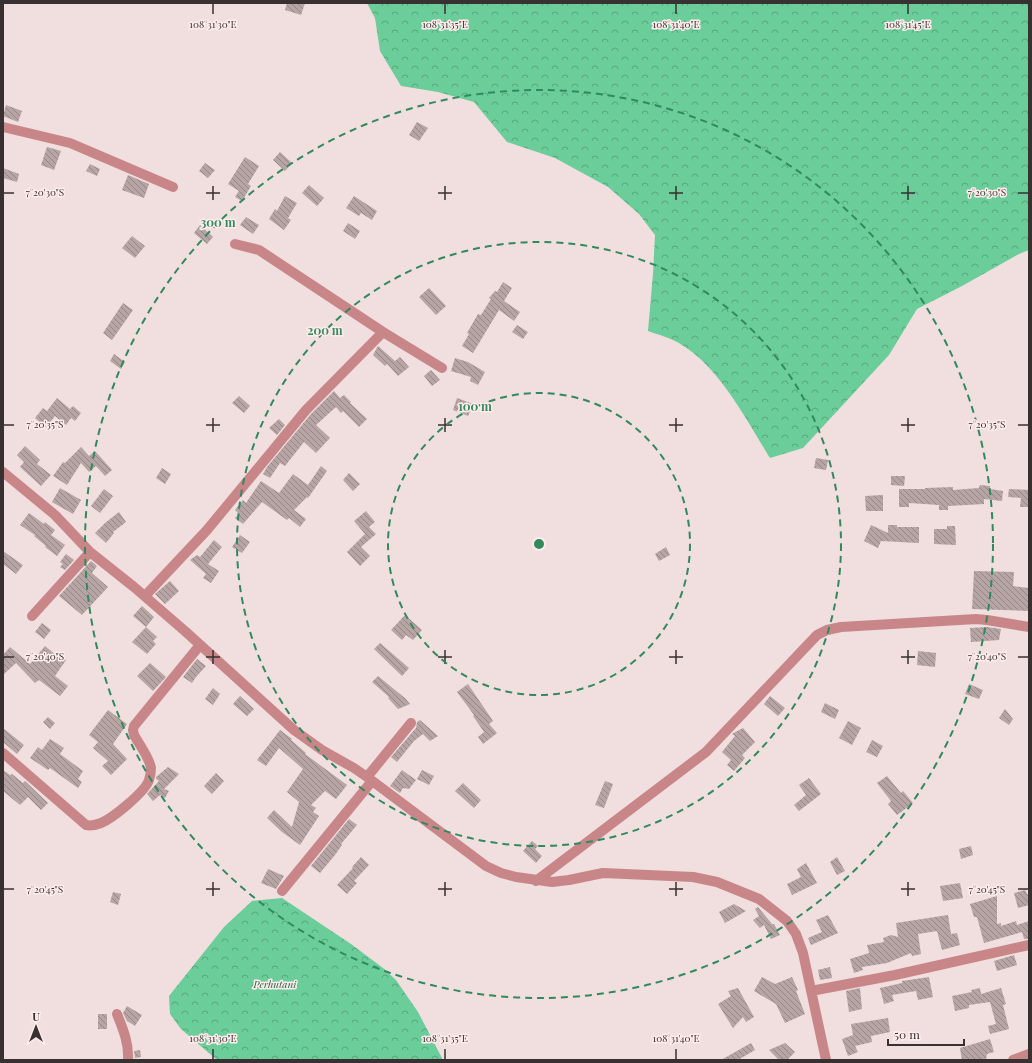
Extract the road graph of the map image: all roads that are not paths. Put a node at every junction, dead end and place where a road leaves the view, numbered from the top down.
1 (3, 127) edge
2 (173, 187) dead end
3 (235, 244) dead end
4 (384, 332) junction
5 (442, 368) dead end
6 (4, 476) edge
7 (90, 552) junction
8 (145, 596) junction
9 (32, 616) dead end
10 (1029, 627) edge
11 (200, 645) junction
12 (411, 723) dead end
13 (3, 753) edge
14 (369, 779) junction
15 (536, 881) junction
16 (282, 891) dead end
17 (1029, 945) edge
18 (811, 991) junction
19 (117, 1014) dead end
20 (1029, 1054) edge
21 (128, 1060) edge
22 (826, 1060) edge
23 (1013, 1060) edge

1 - 2 street
3 - 4 street
4 - 5 street
4 - 8 street
6 - 7 street
7 - 8 street
7 - 9 street
8 - 11 street
10 - 15 street
11 - 13 street
11 - 14 street
12 - 14 street
14 - 15 street
14 - 16 street
15 - 18 street
17 - 18 street
18 - 22 street
19 - 21 street
20 - 23 street

